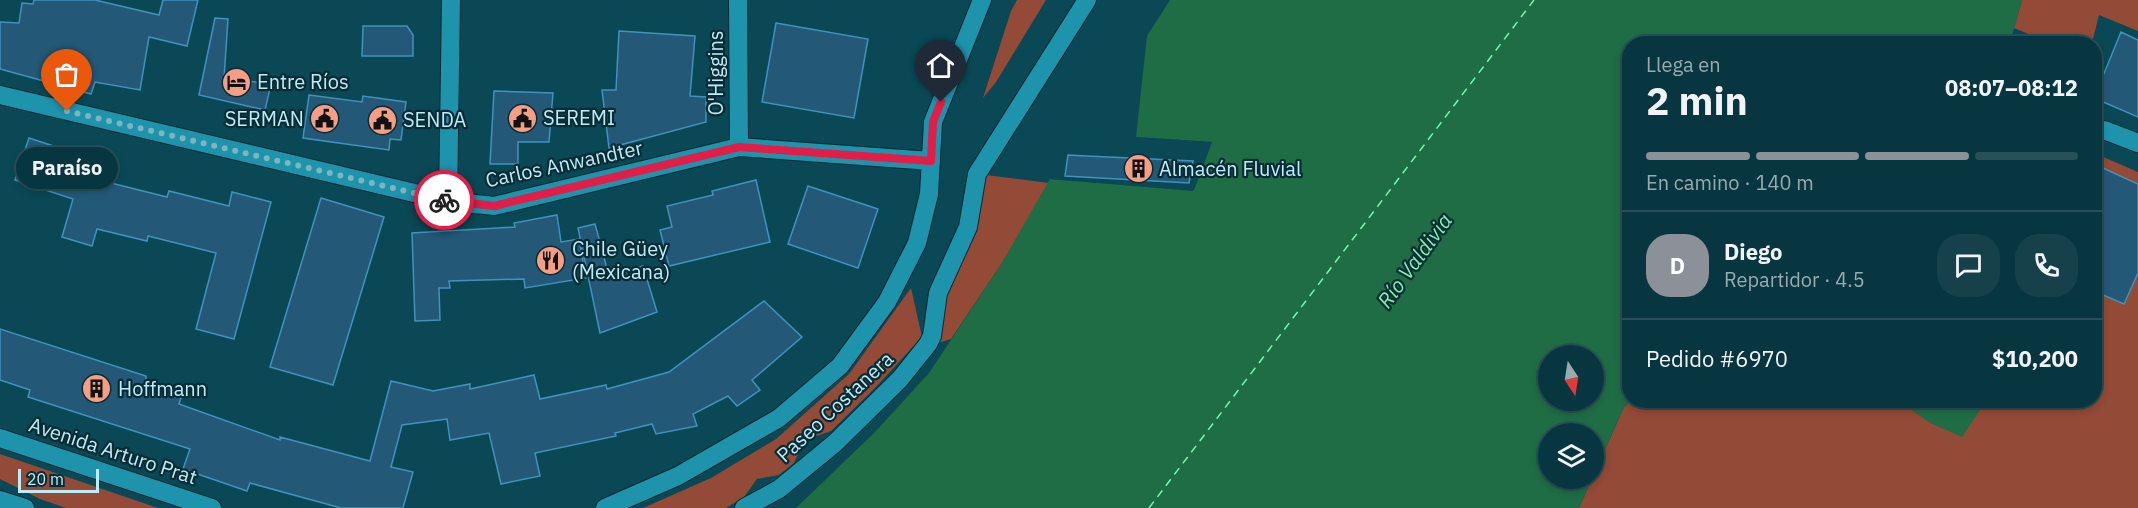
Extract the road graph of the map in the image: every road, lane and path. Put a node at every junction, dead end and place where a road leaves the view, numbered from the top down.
1 (451, 0) edge
2 (738, 0) edge
3 (982, 0) edge
4 (1088, 0) edge
5 (0, 95) edge
6 (2104, 130) dead end
7 (2138, 144) edge
8 (739, 147) junction
9 (931, 161) junction
10 (448, 201) junction
11 (0, 438) edge
12 (0, 500) edge
13 (25, 508) edge
14 (212, 508) edge
15 (605, 508) edge
16 (744, 508) edge

1 - 10 street
2 - 8 street, O'Higgins
3 - 9 street
4 - 16 street, Paseo Costanera
5 - 10 street, Carlos Anwandter
6 - 7 street
8 - 9 street, Carlos Anwandter
8 - 10 street, Carlos Anwandter
9 - 15 street
11 - 14 street, Avenida Arturo Prat
12 - 13 street

